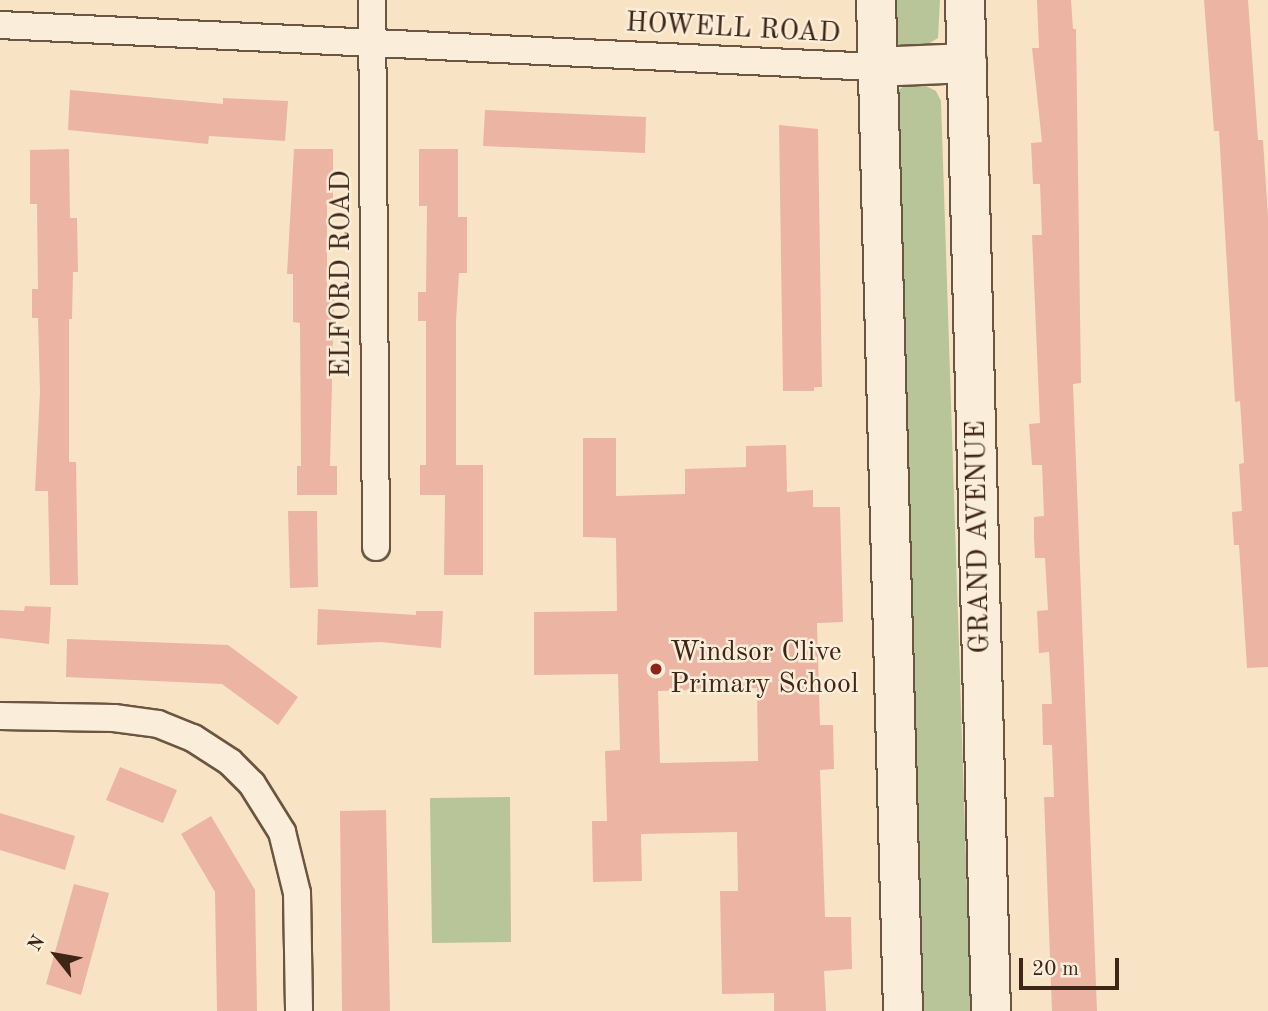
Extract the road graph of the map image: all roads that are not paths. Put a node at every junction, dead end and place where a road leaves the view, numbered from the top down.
1 (372, 0) edge
2 (876, 0) edge
3 (965, 0) edge
4 (0, 25) edge
5 (372, 43) junction
6 (967, 63) junction
7 (875, 67) junction
8 (376, 547) dead end
9 (0, 716) edge
10 (299, 1011) edge
11 (903, 1011) edge
12 (991, 1011) edge

1 - 5 street, ELFORD ROAD
2 - 7 street
3 - 6 street, GRAND AVENUE
4 - 5 street, HOWELL ROAD
5 - 7 street, HOWELL ROAD
5 - 8 street, ELFORD ROAD
6 - 7 street
6 - 12 street, GRAND AVENUE
7 - 11 street
9 - 10 street

